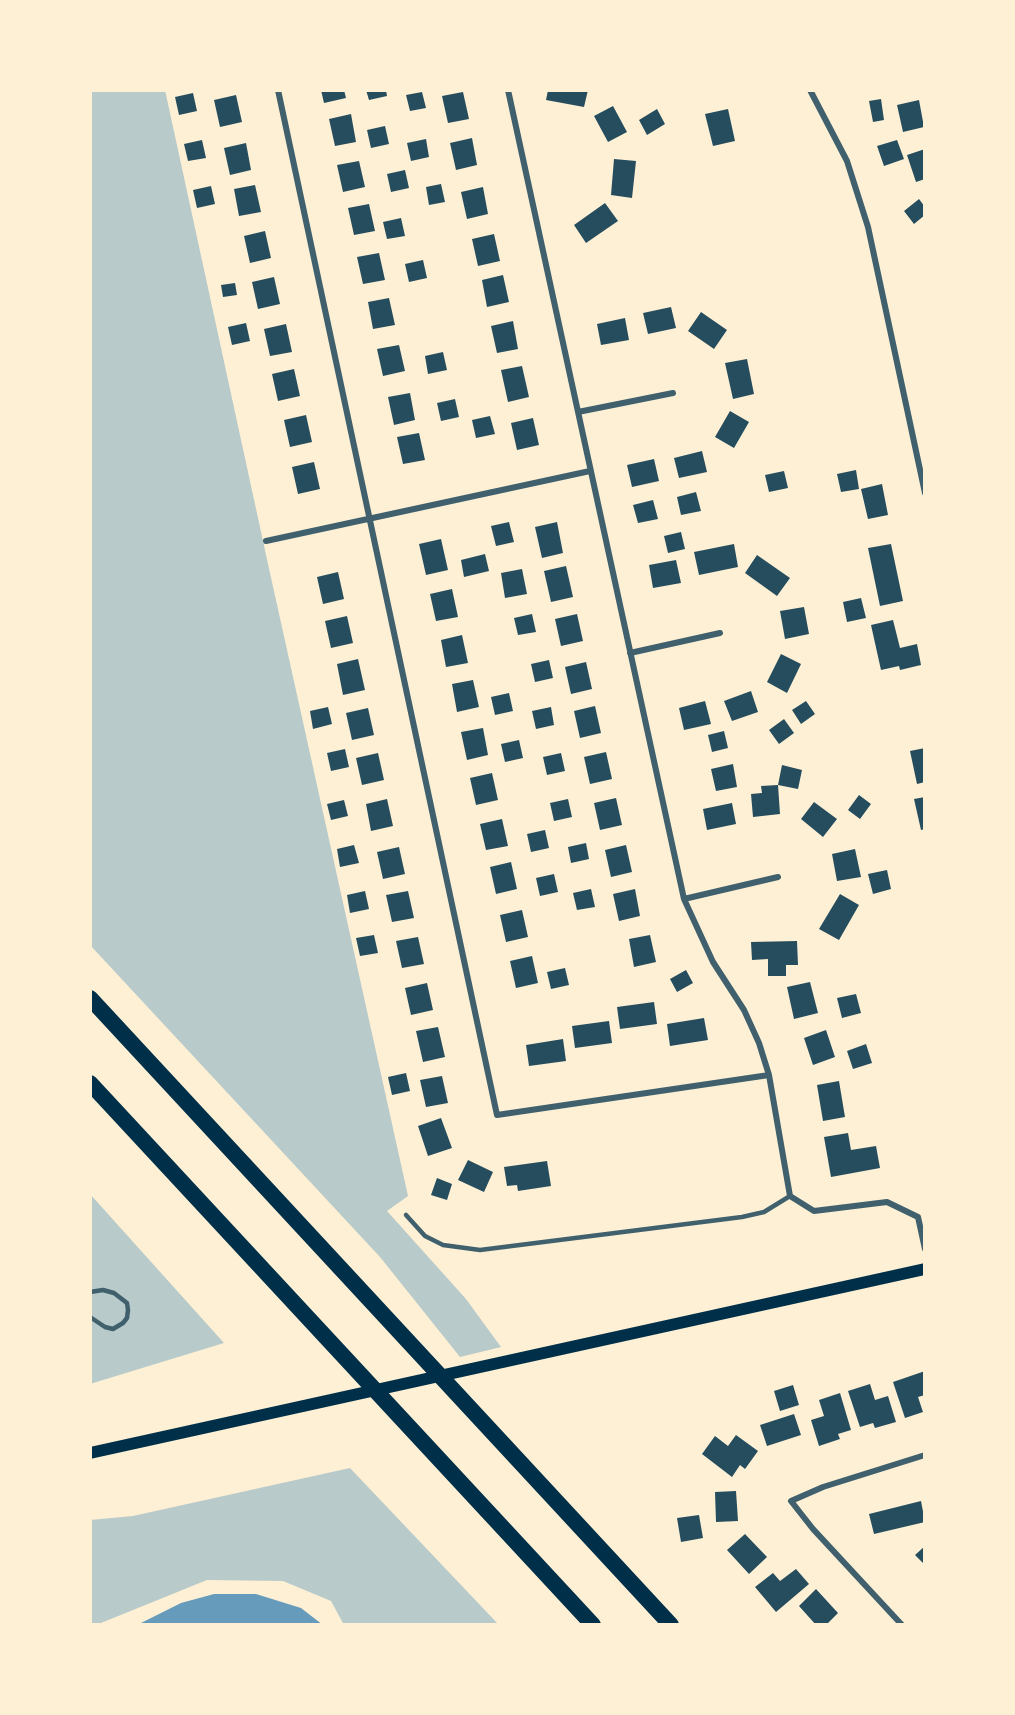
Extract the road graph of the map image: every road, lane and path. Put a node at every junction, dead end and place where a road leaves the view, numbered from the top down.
1 (279, 90) edge
2 (508, 90) edge
3 (810, 90) edge
4 (673, 393) dead end
5 (578, 412) junction
6 (590, 471) junction
7 (925, 493) edge
8 (371, 519) junction
9 (266, 541) dead end
10 (720, 633) dead end
11 (630, 653) junction
12 (778, 877) dead end
13 (684, 899) junction
14 (90, 998) edge
15 (769, 1075) junction
16 (90, 1083) edge
17 (789, 1196) junction
18 (406, 1215) dead end
19 (925, 1249) edge
20 (925, 1269) edge
21 (90, 1292) edge
22 (90, 1317) edge
23 (90, 1453) edge
24 (925, 1455) edge
25 (592, 1625) edge
26 (671, 1625) edge
27 (902, 1625) edge

1 - 8 street
2 - 5 street
3 - 7 street
4 - 5 street
5 - 6 street
6 - 8 street
6 - 11 street
8 - 9 street
8 - 15 street
10 - 11 street
11 - 13 street
12 - 13 street
13 - 15 street
14 - 26 highway
15 - 17 street
16 - 25 highway
17 - 18 lane
17 - 19 street
20 - 23 main road
21 - 22 lane
24 - 27 street

